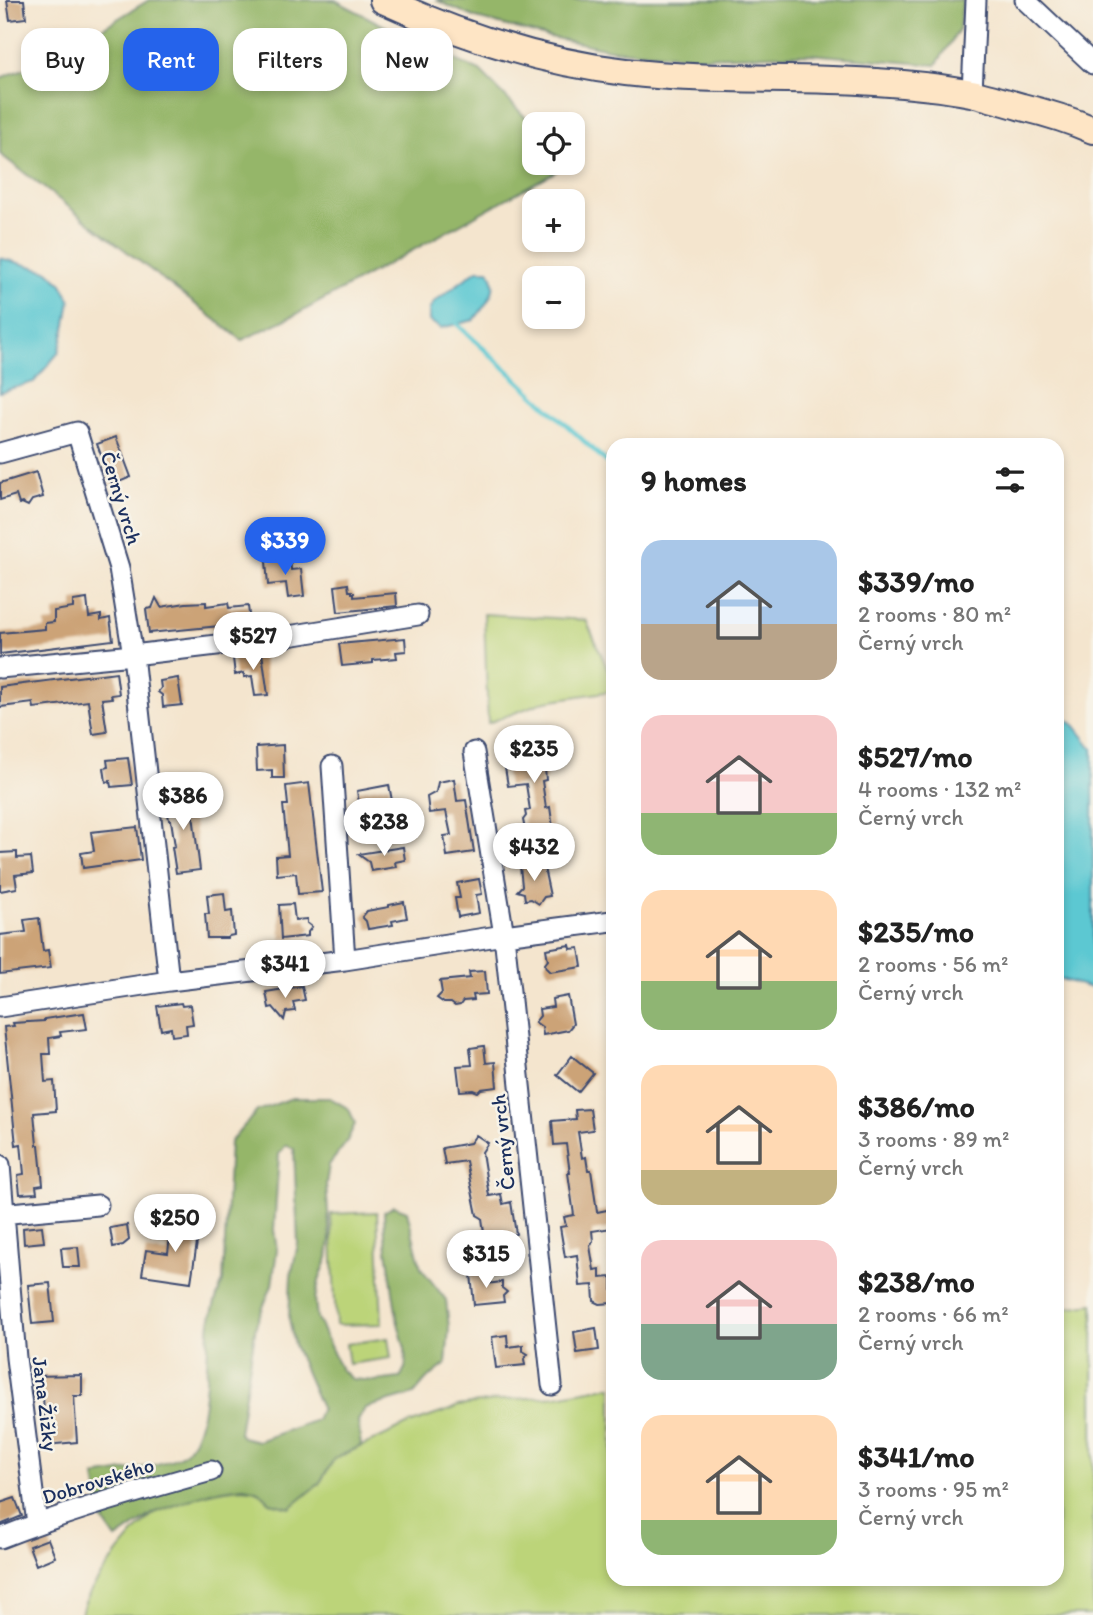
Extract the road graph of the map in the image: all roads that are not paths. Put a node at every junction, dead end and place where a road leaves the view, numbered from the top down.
1 (383, 0) edge
2 (976, 0) edge
3 (1025, 0) edge
4 (1093, 64) edge
5 (972, 93) junction
6 (1093, 130) edge
7 (0, 453) edge
8 (418, 615) dead end
9 (133, 656) junction
10 (0, 668) edge
11 (474, 752) dead end
12 (332, 766) dead end
13 (606, 922) edge
14 (504, 935) junction
15 (345, 960) junction
16 (169, 981) junction
17 (0, 1007) edge
18 (0, 1165) edge
19 (98, 1205) dead end
20 (2, 1213) edge
21 (8, 1358) edge
22 (552, 1385) dead end
23 (211, 1471) dead end
24 (37, 1524) junction
25 (0, 1538) edge

1 - 5 main road
2 - 5 street
3 - 4 street
5 - 6 main road
7 - 9 street, Černý vrch
8 - 9 street
9 - 10 street
9 - 16 street, Černý vrch
11 - 14 street, Černý vrch
12 - 15 street
13 - 14 street
14 - 15 street
14 - 22 street, Černý vrch
15 - 16 street
16 - 17 street
18 - 20 street, Jana Žižky
19 - 20 street
20 - 21 street, Jana Žižky
21 - 24 street, Jana Žižky
23 - 24 street, Dobrovského
24 - 25 street, Dobrovského

